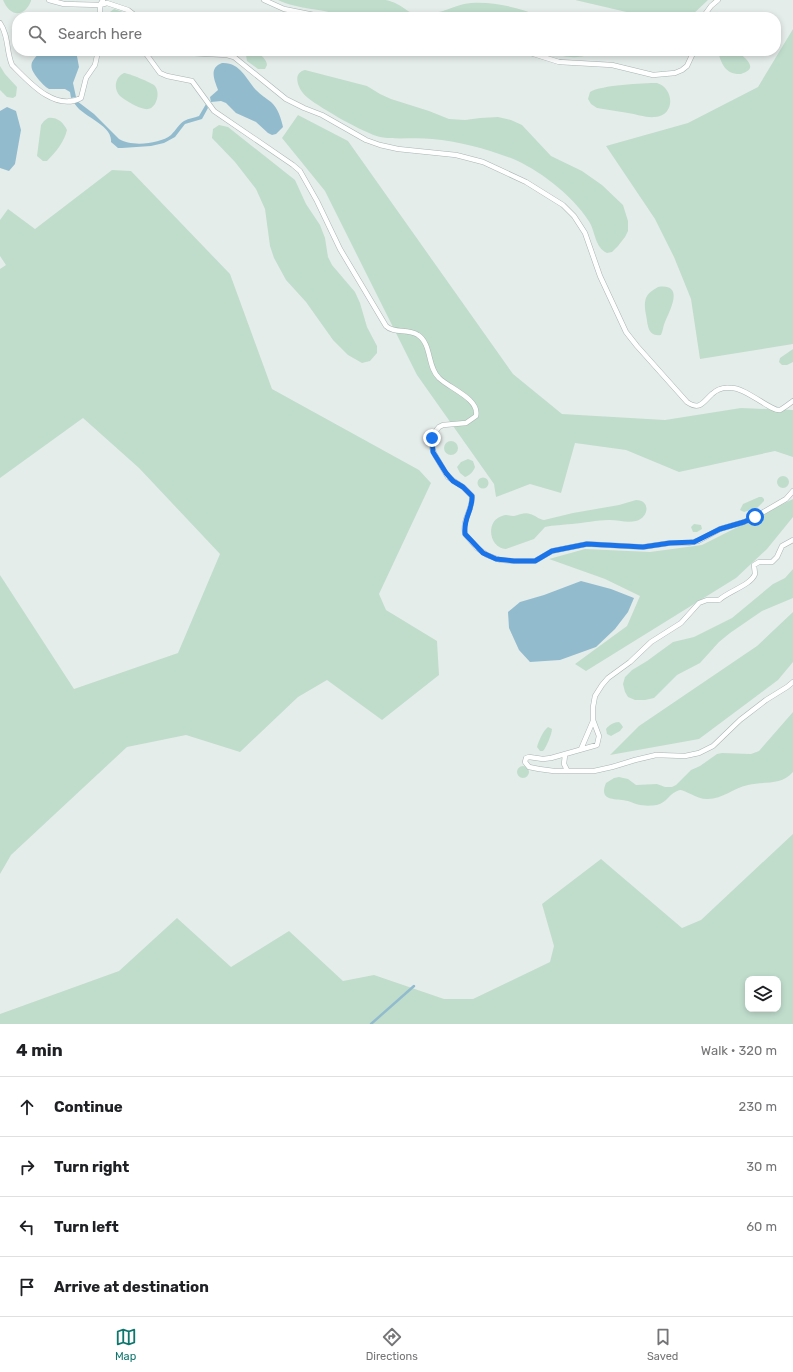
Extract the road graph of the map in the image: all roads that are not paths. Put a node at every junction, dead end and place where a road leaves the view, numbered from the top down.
1 (49, 0) edge
2 (103, 0) edge
3 (264, 0) edge
4 (718, 0) edge
5 (100, 5) junction
6 (100, 12) edge
7 (132, 12) edge
8 (299, 12) edge
9 (707, 12) edge
10 (0, 23) edge
11 (97, 56) edge
12 (148, 56) edge
13 (230, 56) edge
14 (540, 56) edge
15 (692, 56) edge
16 (793, 401) edge
17 (793, 491) edge
18 (793, 540) edge
19 (793, 682) edge
20 (593, 720) junction
21 (582, 749) junction
22 (565, 755) junction
23 (567, 770) junction

1 - 5 lane
2 - 5 lane
3 - 8 lane
4 - 9 lane
5 - 6 lane
5 - 7 lane
10 - 11 lane
12 - 17 lane
13 - 16 lane
14 - 15 lane
18 - 20 lane
19 - 23 lane
20 - 21 lane
20 - 21 lane
21 - 22 lane
22 - 23 lane
22 - 23 lane

